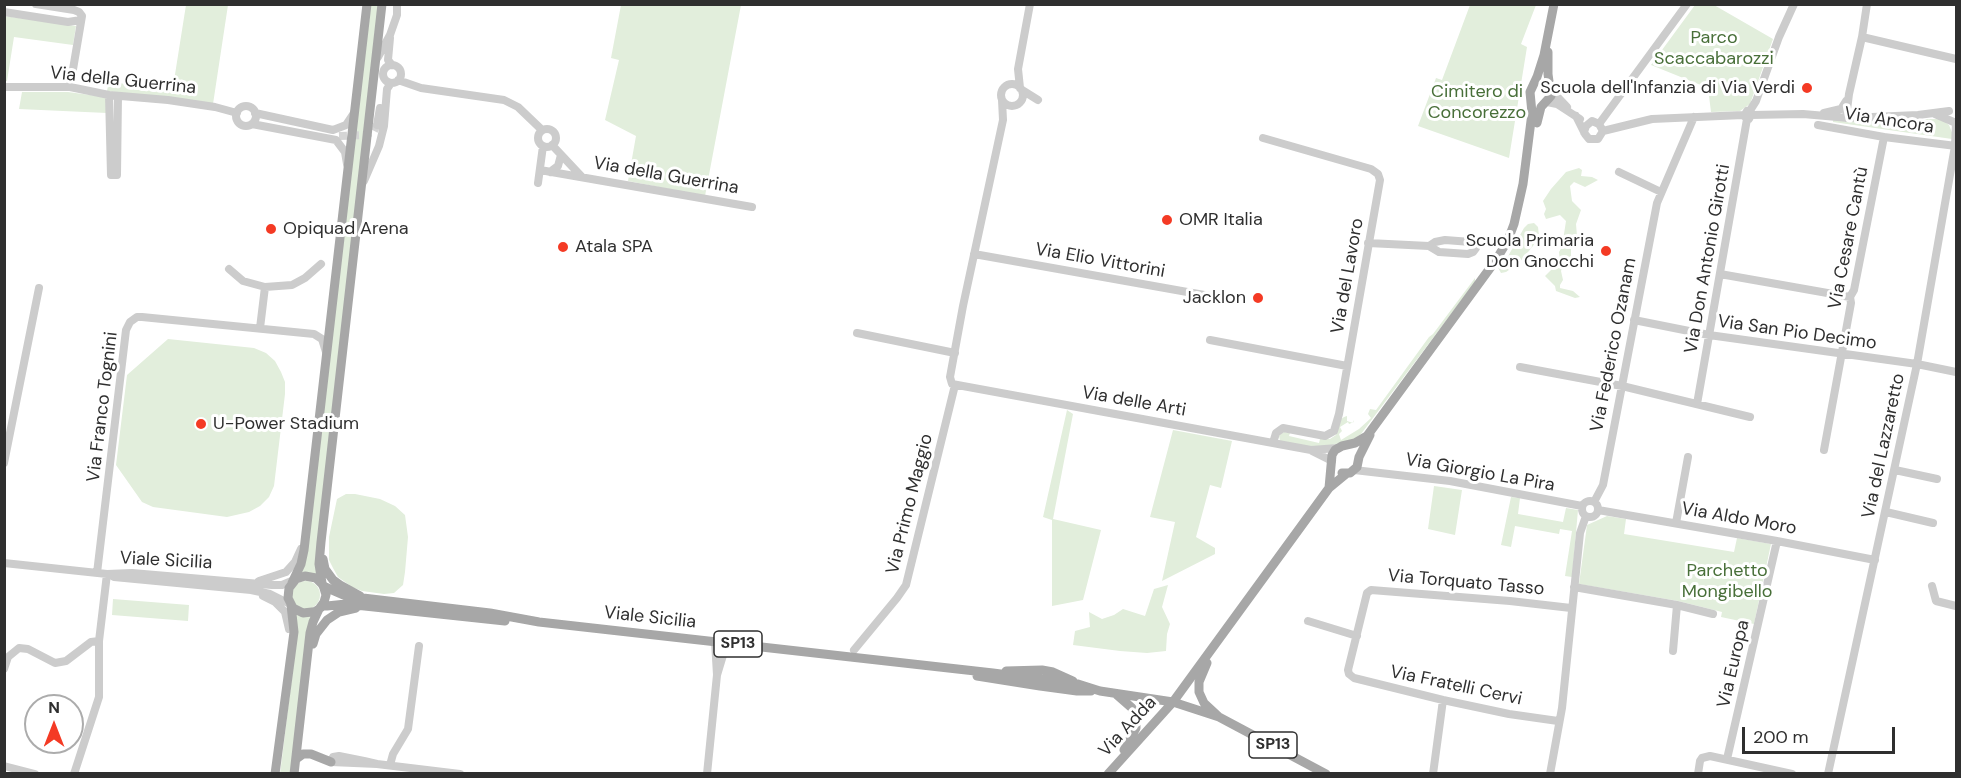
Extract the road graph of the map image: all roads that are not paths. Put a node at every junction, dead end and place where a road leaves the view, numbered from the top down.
1 (36, 4) edge
2 (367, 4) edge
3 (382, 4) edge
4 (397, 4) edge
5 (1030, 4) edge
6 (1554, 4) edge
7 (1687, 4) edge
8 (1794, 4) edge
9 (1867, 4) edge
10 (4, 12) edge
11 (81, 20) junction
12 (390, 35) junction
13 (1549, 35) junction
14 (1862, 37) junction
15 (1956, 59) edge
16 (376, 61) junction
17 (392, 65) junction
18 (1018, 69) junction
19 (394, 79) junction
20 (1007, 85) junction
21 (4, 87) edge
22 (70, 87) junction
23 (1549, 88) junction
24 (1021, 89) junction
25 (1531, 91) junction
26 (1849, 94) junction
27 (113, 95) junction
28 (1002, 100) junction
29 (1545, 103) junction
30 (1018, 104) junction
31 (354, 112) junction
32 (1951, 112) edge
33 (237, 113) junction
34 (1575, 115) junction
35 (1748, 115) junction
36 (1810, 115) junction
37 (1694, 117) junction
38 (1846, 118) junction
39 (254, 119) junction
40 (1003, 120) junction
41 (1590, 122) junction
42 (1956, 123) edge
43 (377, 125) dead end
44 (1818, 125) dead end
45 (1601, 127) junction
46 (542, 130) junction
47 (1584, 132) junction
48 (339, 136) tunnel mouth
49 (1884, 137) junction
50 (1263, 138) dead end
51 (548, 145) junction
52 (1956, 146) edge
53 (561, 154) junction
54 (348, 166) junction
55 (540, 170) junction
56 (550, 172) junction
57 (1619, 172) dead end
58 (582, 177) junction
59 (537, 183) dead end
60 (1523, 184) junction
61 (362, 185) junction
62 (1661, 192) junction
63 (752, 207) dead end
64 (1368, 243) junction
65 (1429, 246) junction
66 (974, 254) junction
67 (321, 264) dead end
68 (229, 269) dead end
69 (1720, 274) junction
70 (265, 287) junction
71 (39, 288) dead end
72 (1850, 297) junction
73 (1221, 298) dead end
74 (330, 319) junction
75 (1634, 320) junction
76 (260, 328) junction
77 (857, 333) dead end
78 (314, 334) junction
79 (1709, 335) junction
80 (1210, 340) dead end
81 (326, 353) junction
82 (955, 353) junction
83 (1842, 355) junction
84 (1917, 364) junction
85 (1347, 366) junction
86 (1520, 367) dead end
87 (1956, 372) edge
88 (953, 384) junction
89 (1622, 386) junction
90 (1697, 404) junction
91 (1382, 416) junction
92 (1750, 417) dead end
93 (1273, 443) junction
94 (1342, 447) junction
95 (1311, 450) junction
96 (1824, 450) dead end
97 (1688, 457) dead end
98 (1359, 458) junction
99 (1332, 462) junction
100 (4, 463) edge
101 (1895, 470) junction
102 (1350, 472) junction
103 (1377, 472) junction
104 (1937, 479) dead end
105 (1329, 488) junction
106 (1594, 502) junction
107 (1582, 506) junction
108 (1598, 510) junction
109 (1886, 512) junction
110 (1586, 516) junction
111 (1934, 523) dead end
112 (1676, 524) junction
113 (305, 539) junction
114 (1777, 541) junction
115 (321, 542) junction
116 (1875, 560) junction
117 (4, 563) edge
118 (97, 573) junction
119 (107, 574) junction
120 (293, 581) junction
121 (234, 585) junction
122 (323, 585) junction
123 (1932, 586) dead end
124 (1574, 587) junction
125 (374, 600) junction
126 (290, 604) junction
127 (1677, 605) junction
128 (1956, 606) edge
129 (1571, 608) junction
130 (319, 609) junction
131 (388, 609) junction
132 (1713, 614) dead end
133 (1308, 621) dead end
134 (539, 622) junction
135 (1357, 636) junction
136 (99, 641) junction
137 (716, 641) junction
138 (727, 642) junction
139 (419, 646) dead end
140 (854, 650) dead end
141 (1213, 650) junction
142 (1672, 651) dead end
143 (289, 667) junction
144 (306, 667) junction
145 (937, 667) junction
146 (4, 669) edge
147 (1040, 669) junction
148 (993, 673) junction
149 (1349, 674) joint
150 (717, 675) junction
151 (1038, 682) junction
152 (1078, 684) junction
153 (1100, 691) junction
154 (1115, 693) junction
155 (1443, 700) junction
156 (1173, 702) junction
157 (1219, 717) junction
158 (1558, 721) junction
159 (1122, 758) junction
160 (296, 759) junction
161 (1727, 759) junction
162 (331, 762) joint
163 (390, 765) junction
164 (4, 766) edge
165 (74, 773) edge
166 (35, 774) edge
167 (275, 774) edge
168 (294, 774) edge
169 (460, 774) edge
170 (707, 774) edge
171 (1108, 774) edge
172 (1326, 774) edge
173 (1432, 774) edge
174 (1550, 774) edge
175 (1698, 774) edge
176 (1792, 774) edge
177 (1828, 774) edge

1 - 11 street
2 - 31 main road
3 - 16 main road
4 - 12 street
5 - 18 street, Via Primo Maggio
6 - 13 main road
7 - 45 street
8 - 35 street, Via Don Antonio Girotti
9 - 14 street
10 - 11 street
11 - 22 street
12 - 16 street
12 - 17 street
13 - 23 main road
13 - 25 main road
14 - 15 street
14 - 26 street
16 - 61 main road
17 - 19 street, Via della Guerrina
17 - 19 street
18 - 20 street, Via Primo Maggio
18 - 24 street, Via Primo Maggio
19 - 43 street
19 - 46 street, Via della Guerrina
19 - 61 street
20 - 24 street
20 - 28 street, Via Primo Maggio
21 - 22 street, Via della Guerrina
22 - 27 street, Via della Guerrina
23 - 25 main road
23 - 29 main road
23 - 34 street
24 - 30 street, Via Primo Maggio
24 - 30 street
25 - 29 main road
25 - 60 main road
26 - 36 street
26 - 38 street
27 - 27 street
27 - 33 street, Via della Guerrina
28 - 30 street
28 - 40 street, Via Primo Maggio
29 - 34 street
29 - 60 main road
30 - 40 street, Via Primo Maggio
31 - 39 street
31 - 54 main road
32 - 38 street
32 - 42 street
33 - 39 street
33 - 39 street
34 - 41 street
34 - 47 street
35 - 36 street
35 - 37 street
35 - 69 street, Via Don Antonio Girotti
36 - 38 street
37 - 45 street
37 - 62 street, Via Federico Ozanam
39 - 48 street
39 - 54 street
40 - 66 street, Via Primo Maggio
41 - 45 street
41 - 47 street
42 - 52 street, Via del Lazzaretto
44 - 49 street, Via Ancora
45 - 47 street
46 - 51 street
46 - 51 street, Via della Guerrina
49 - 52 street, Via Ancora
49 - 72 street, Via Cesare Cantù
50 - 64 street, Via del Lavoro
51 - 53 street, Via della Guerrina
51 - 55 street
52 - 84 street, Via del Lazzaretto
53 - 56 street
53 - 58 street, Via della Guerrina
54 - 74 main road
55 - 56 street
55 - 59 street
56 - 58 street
57 - 62 street
58 - 63 street, Via della Guerrina
60 - 91 main road
61 - 115 main road
62 - 75 street, Via Federico Ozanam
64 - 65 street
64 - 85 street, Via del Lavoro
65 - 65 street
66 - 73 street, Via Elio Vittorini
66 - 82 street, Via Primo Maggio
67 - 70 street
68 - 70 street
69 - 72 street
69 - 79 street, Via Don Antonio Girotti
70 - 76 street
71 - 100 street
72 - 83 street, Via Cesare Cantù
74 - 78 street
74 - 81 main road
75 - 79 street, Via San Pio Decimo
75 - 89 street, Via Federico Ozanam
76 - 78 street, Via Franco Tognini
76 - 118 street, Via Franco Tognini
77 - 82 street
78 - 81 street
79 - 83 street, Via San Pio Decimo
79 - 90 street, Via Don Antonio Girotti
80 - 85 street
81 - 113 main road
82 - 88 street, Via Primo Maggio
83 - 84 street, Via San Pio Decimo
83 - 96 street, Via Cesare Cantù
84 - 87 street, Via San Pio Decimo
84 - 101 street, Via del Lazzaretto
85 - 93 street, Via del Lavoro
86 - 89 street
88 - 93 street, Via delle Arti
88 - 140 street, Via Primo Maggio
89 - 90 street
89 - 106 street, Via Federico Ozanam
90 - 92 street
91 - 94 main road
91 - 98 main road
93 - 95 street, Via delle Arti
94 - 95 street, Via delle Arti
94 - 98 main road
94 - 99 main road
95 - 99 street, Via delle Arti
97 - 112 street
98 - 102 main road
98 - 103 street
99 - 102 main road
99 - 105 main road
101 - 104 street
101 - 109 street, Via del Lazzaretto
102 - 103 street, Via Giorgio La Pira
102 - 105 main road
103 - 107 street, Via Giorgio La Pira
105 - 141 main road
106 - 107 street
106 - 108 street
107 - 110 street
108 - 110 street
108 - 112 street, Via Aldo Moro
109 - 111 street
109 - 116 street, Via del Lazzaretto
110 - 124 street
112 - 114 street, Via Aldo Moro
113 - 120 main road
113 - 121 street
114 - 116 street, Via Aldo Moro
114 - 161 street, Via Europa
115 - 122 main road
115 - 125 main road
116 - 177 street, Via del Lazzaretto
117 - 118 street, Viale Sicilia
118 - 119 street, Viale Sicilia
119 - 121 street, Viale Sicilia
119 - 136 street
120 - 121 street, Viale Sicilia
120 - 122 main road
120 - 126 main road
121 - 126 street, Viale Sicilia
121 - 143 street
122 - 125 main road, Viale Sicilia
122 - 130 main road
123 - 128 street
124 - 127 street
124 - 129 street
125 - 134 main road, Viale Sicilia
126 - 130 main road
126 - 143 main road
127 - 132 street
127 - 142 street
129 - 135 street, Via Torquato Tasso
129 - 158 street
130 - 131 main road, Viale Sicilia
130 - 144 main road
131 - 134 main road, Viale Sicilia
131 - 144 main road
133 - 135 street
134 - 137 main road, Viale Sicilia / SP13
135 - 149 street, Via Torquato Tasso
136 - 146 street
136 - 165 street
137 - 138 main road, Viale Sicilia / SP13
137 - 150 street
138 - 145 main road, Viale Sicilia / SP13
138 - 150 street
139 - 163 street
141 - 156 main road, Via Adda
141 - 157 main road
143 - 167 main road
144 - 160 main road
145 - 148 main road, Viale Sicilia / SP13
145 - 151 main road, Viale Sicilia / SP13
147 - 148 main road
147 - 151 main road
147 - 151 main road
147 - 152 main road
148 - 151 main road, Viale Sicilia / SP13
149 - 155 street, Via Fratelli Cervi
150 - 170 street
151 - 152 main road, Viale Sicilia / SP13
151 - 153 main road, Viale Sicilia / SP13
152 - 153 main road, Viale Sicilia / SP13
153 - 154 main road, Viale Sicilia / SP13
154 - 156 main road, Viale Sicilia / SP13
154 - 159 main road
155 - 158 street, Via Fratelli Cervi
155 - 173 street
156 - 157 main road, SP13
156 - 159 main road, Via Adda
157 - 172 main road, SP13
158 - 174 street
159 - 171 main road, Via Adda
160 - 162 main road
160 - 168 main road
161 - 175 street
161 - 176 street
162 - 163 street
163 - 169 street
164 - 166 street

